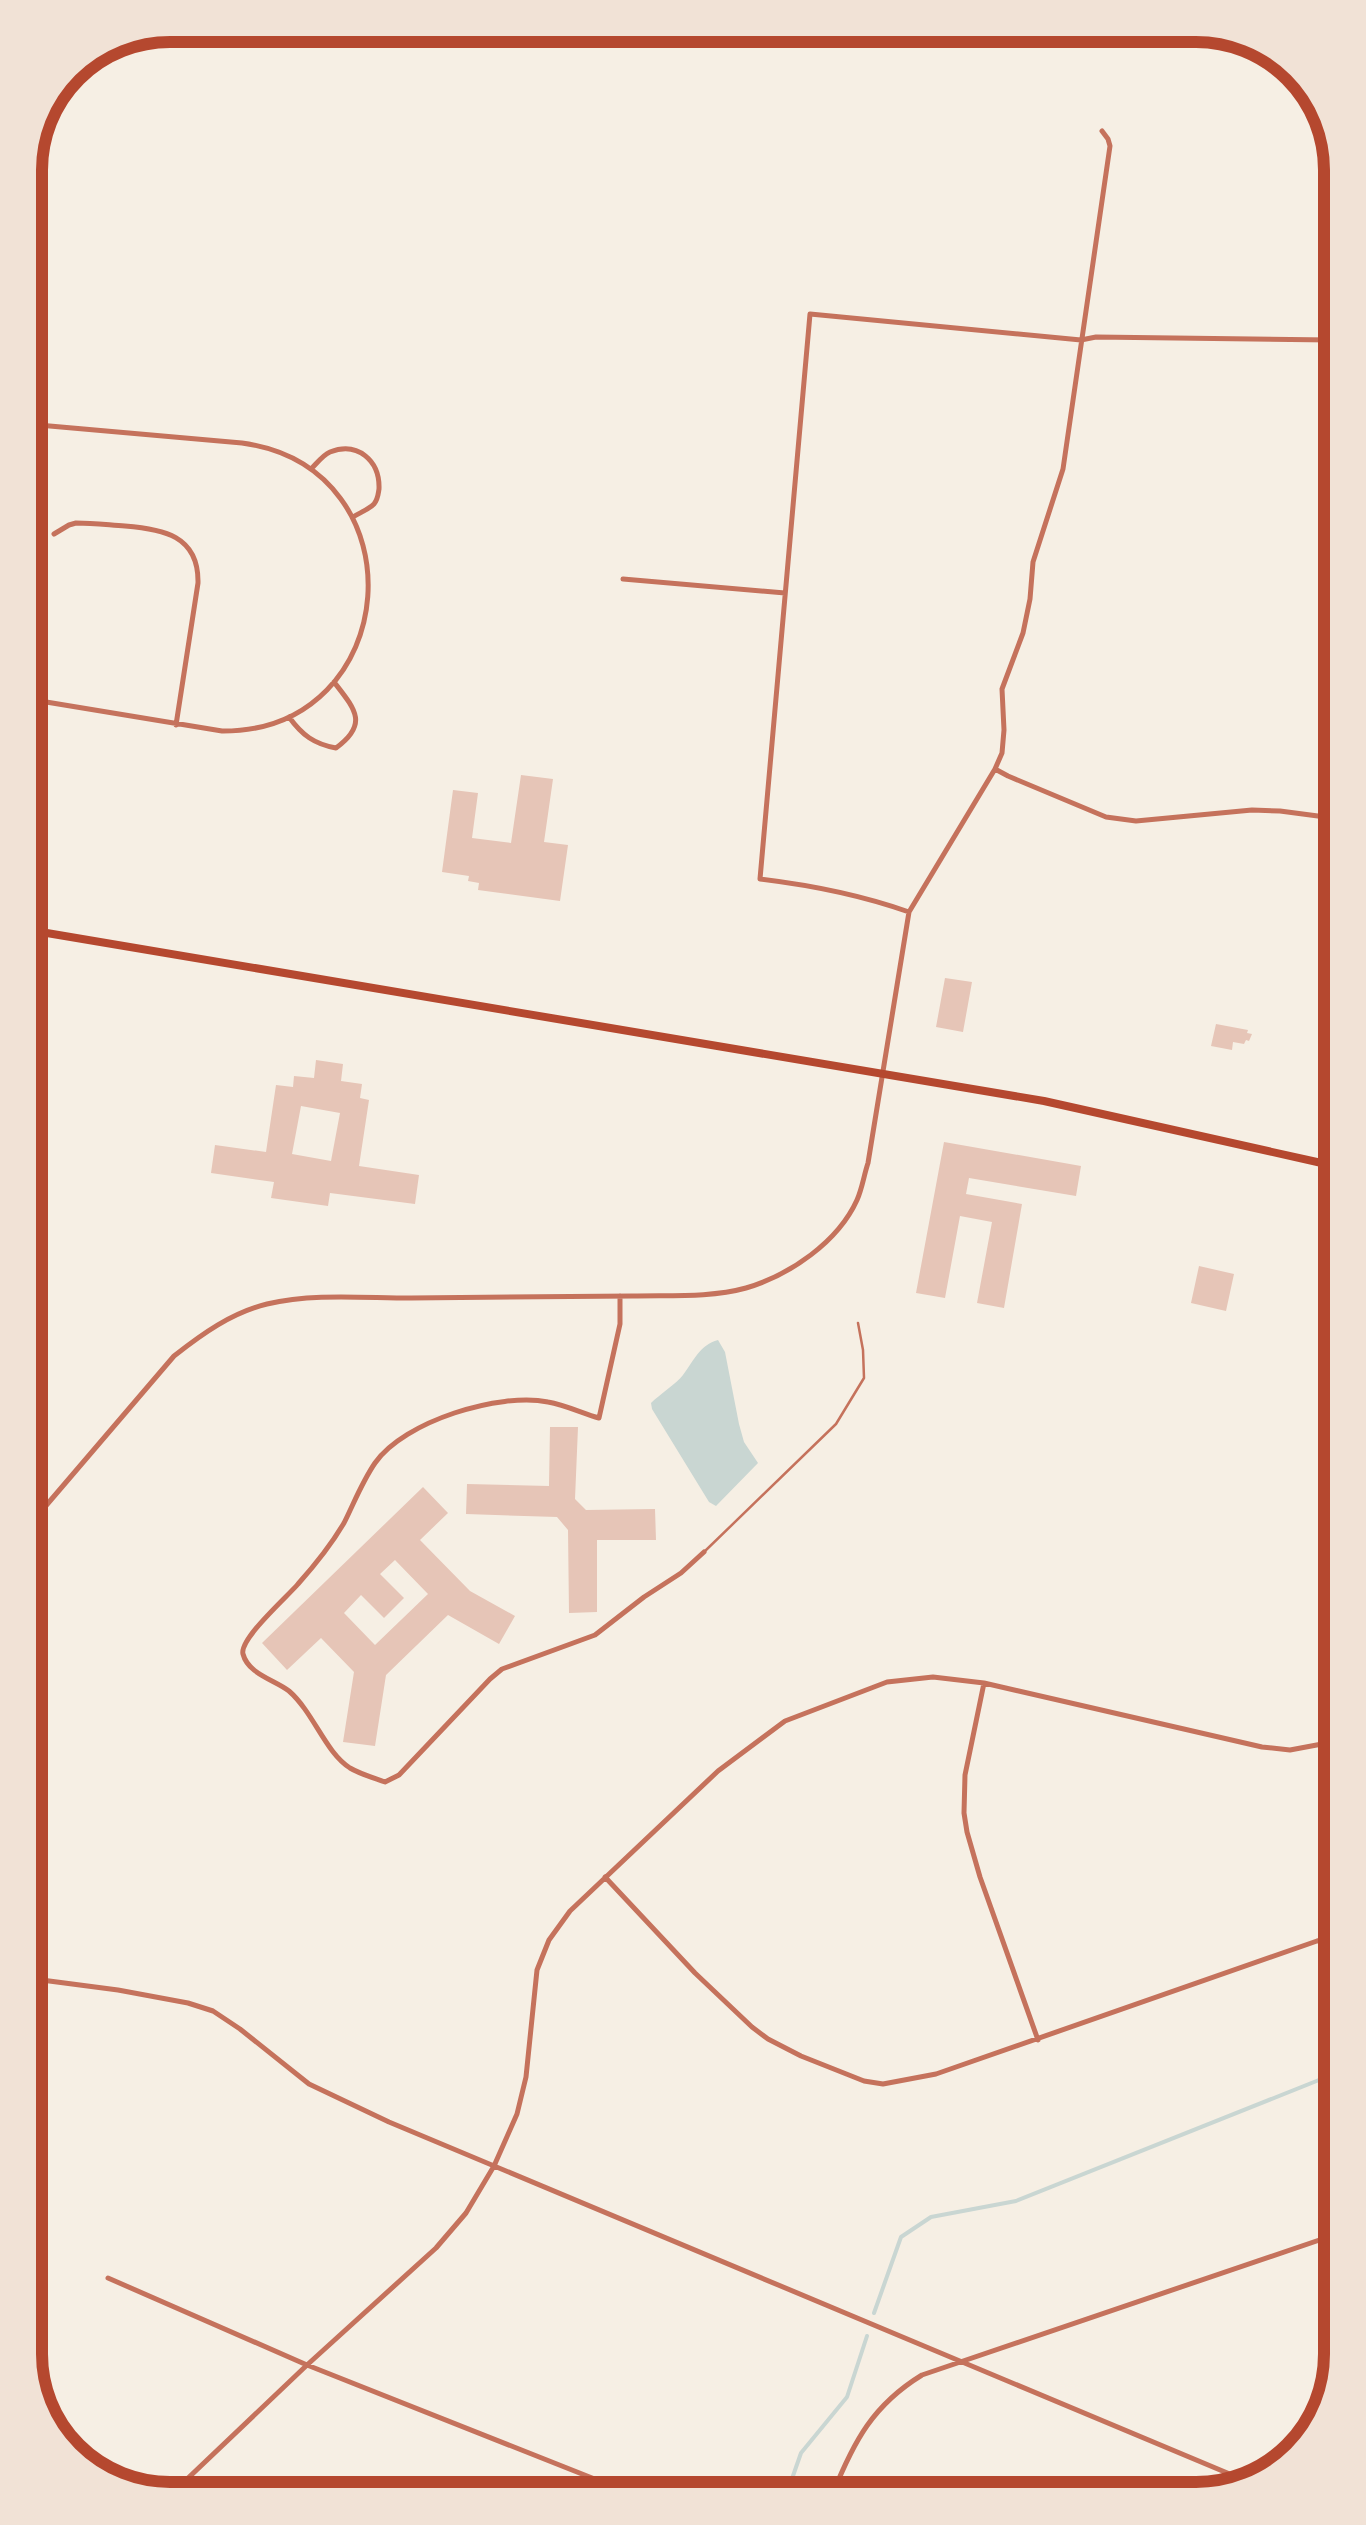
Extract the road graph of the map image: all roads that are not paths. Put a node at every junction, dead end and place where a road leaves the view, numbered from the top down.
1 (1102, 130) dead end
2 (1081, 340) junction
3 (1324, 340) edge
4 (43, 425) edge
5 (312, 468) junction
6 (353, 517) junction
7 (54, 534) dead end
8 (623, 578) dead end
9 (786, 593) junction
10 (334, 682) junction
11 (43, 702) edge
12 (288, 718) junction
13 (176, 724) junction
14 (996, 769) junction
15 (1324, 817) edge
16 (908, 912) junction
17 (43, 932) edge
18 (881, 1073) junction
19 (1324, 1164) edge
20 (620, 1296) junction
21 (858, 1323) dead end
22 (43, 1509) edge
23 (704, 1552) joint
24 (984, 1683) junction
25 (1324, 1744) edge
26 (605, 1877) junction
27 (1324, 1939) edge
28 (43, 1980) edge
29 (1038, 2040) junction
30 (494, 2166) junction
31 (1324, 2238) edge
32 (108, 2278) dead end
33 (960, 2361) junction
34 (306, 2365) junction
35 (1234, 2476) edge
36 (184, 2482) edge
37 (602, 2482) edge
38 (838, 2482) edge

1 - 2 street
2 - 3 street
2 - 9 street
2 - 14 street
4 - 5 street
5 - 6 street
5 - 6 street
6 - 10 street
7 - 13 street
8 - 9 street
9 - 16 street
10 - 12 street
10 - 12 street
11 - 13 street
12 - 13 street
14 - 15 street
14 - 16 street
16 - 18 street
17 - 18 main road
18 - 19 main road
18 - 20 street
20 - 22 street
20 - 23 street
21 - 23 lane
24 - 25 street
24 - 26 street
24 - 29 street
26 - 29 street
26 - 30 street
27 - 29 street
28 - 30 street
30 - 33 street
30 - 34 street
31 - 33 street
32 - 34 street
33 - 35 street
33 - 38 street
34 - 36 street
34 - 37 street

